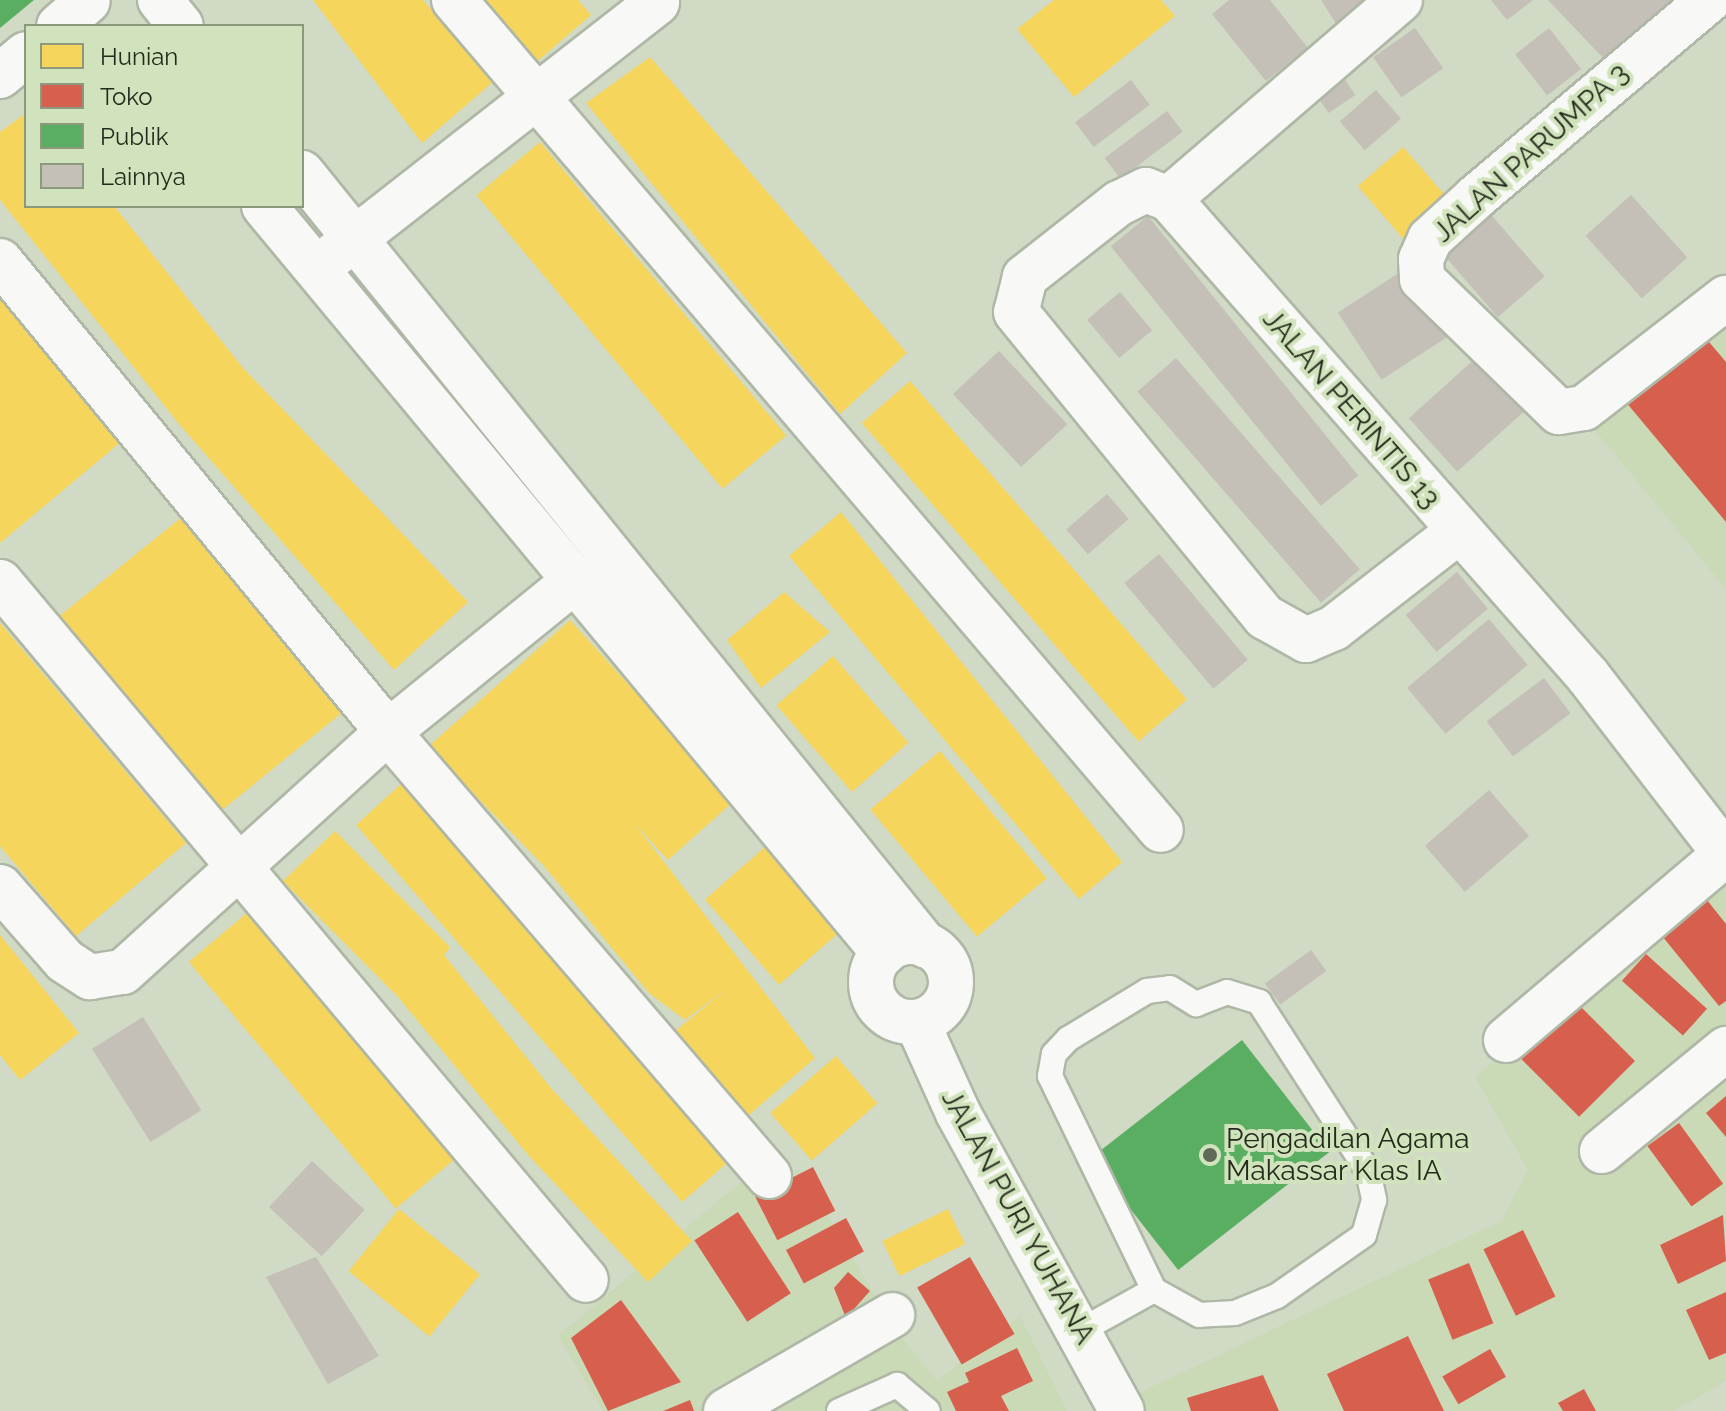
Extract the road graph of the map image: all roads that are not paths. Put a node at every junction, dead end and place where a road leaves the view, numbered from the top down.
1 (88, 0) edge
2 (160, 0) edge
3 (454, 0) edge
4 (1400, 0) edge
5 (1709, 0) edge
6 (657, 3) dead end
7 (61, 24) edge
8 (108, 24) edge
9 (179, 24) edge
10 (24, 56) edge
11 (0, 76) edge
12 (537, 101) junction
13 (304, 175) edge
14 (1169, 199) junction
15 (266, 208) edge
16 (358, 236) junction
17 (0, 261) edge
18 (316, 268) junction
19 (1726, 298) edge
20 (526, 449) junction
21 (486, 476) junction
22 (1459, 531) junction
23 (0, 582) edge
24 (573, 582) junction
25 (388, 732) junction
26 (1161, 830) dead end
27 (1726, 855) edge
28 (239, 867) junction
29 (0, 887) edge
30 (905, 949) junction
31 (917, 1022) junction
32 (1506, 1040) dead end
33 (1726, 1049) edge
34 (1602, 1151) dead end
35 (769, 1176) dead end
36 (586, 1280) dead end
37 (1154, 1290) junction
38 (892, 1315) dead end
39 (1080, 1331) junction
40 (726, 1411) edge
41 (839, 1411) edge
42 (928, 1411) edge
43 (1122, 1411) edge

1 - 7 street
1 - 8 street
2 - 9 street
3 - 12 street
4 - 14 street
5 - 19 street, JALAN PARUMPA 3
6 - 12 street
10 - 11 street
12 - 16 street
12 - 26 street
13 - 16 street
14 - 22 street, JALAN PERINTIS 13
14 - 22 street
15 - 18 street
16 - 18 street
16 - 20 street
17 - 25 street
18 - 21 street
20 - 21 street
20 - 30 street
21 - 24 street
22 - 27 street, JALAN PERINTIS 13
23 - 28 street
24 - 25 street
24 - 30 street
25 - 28 street
25 - 35 street
27 - 32 street
28 - 29 street
28 - 36 street
30 - 31 street
30 - 31 street
31 - 39 street, JALAN PURI YUHANA
33 - 34 street
37 - 37 lane
37 - 39 lane
38 - 40 street
39 - 43 street, JALAN PURI YUHANA
41 - 42 lane

